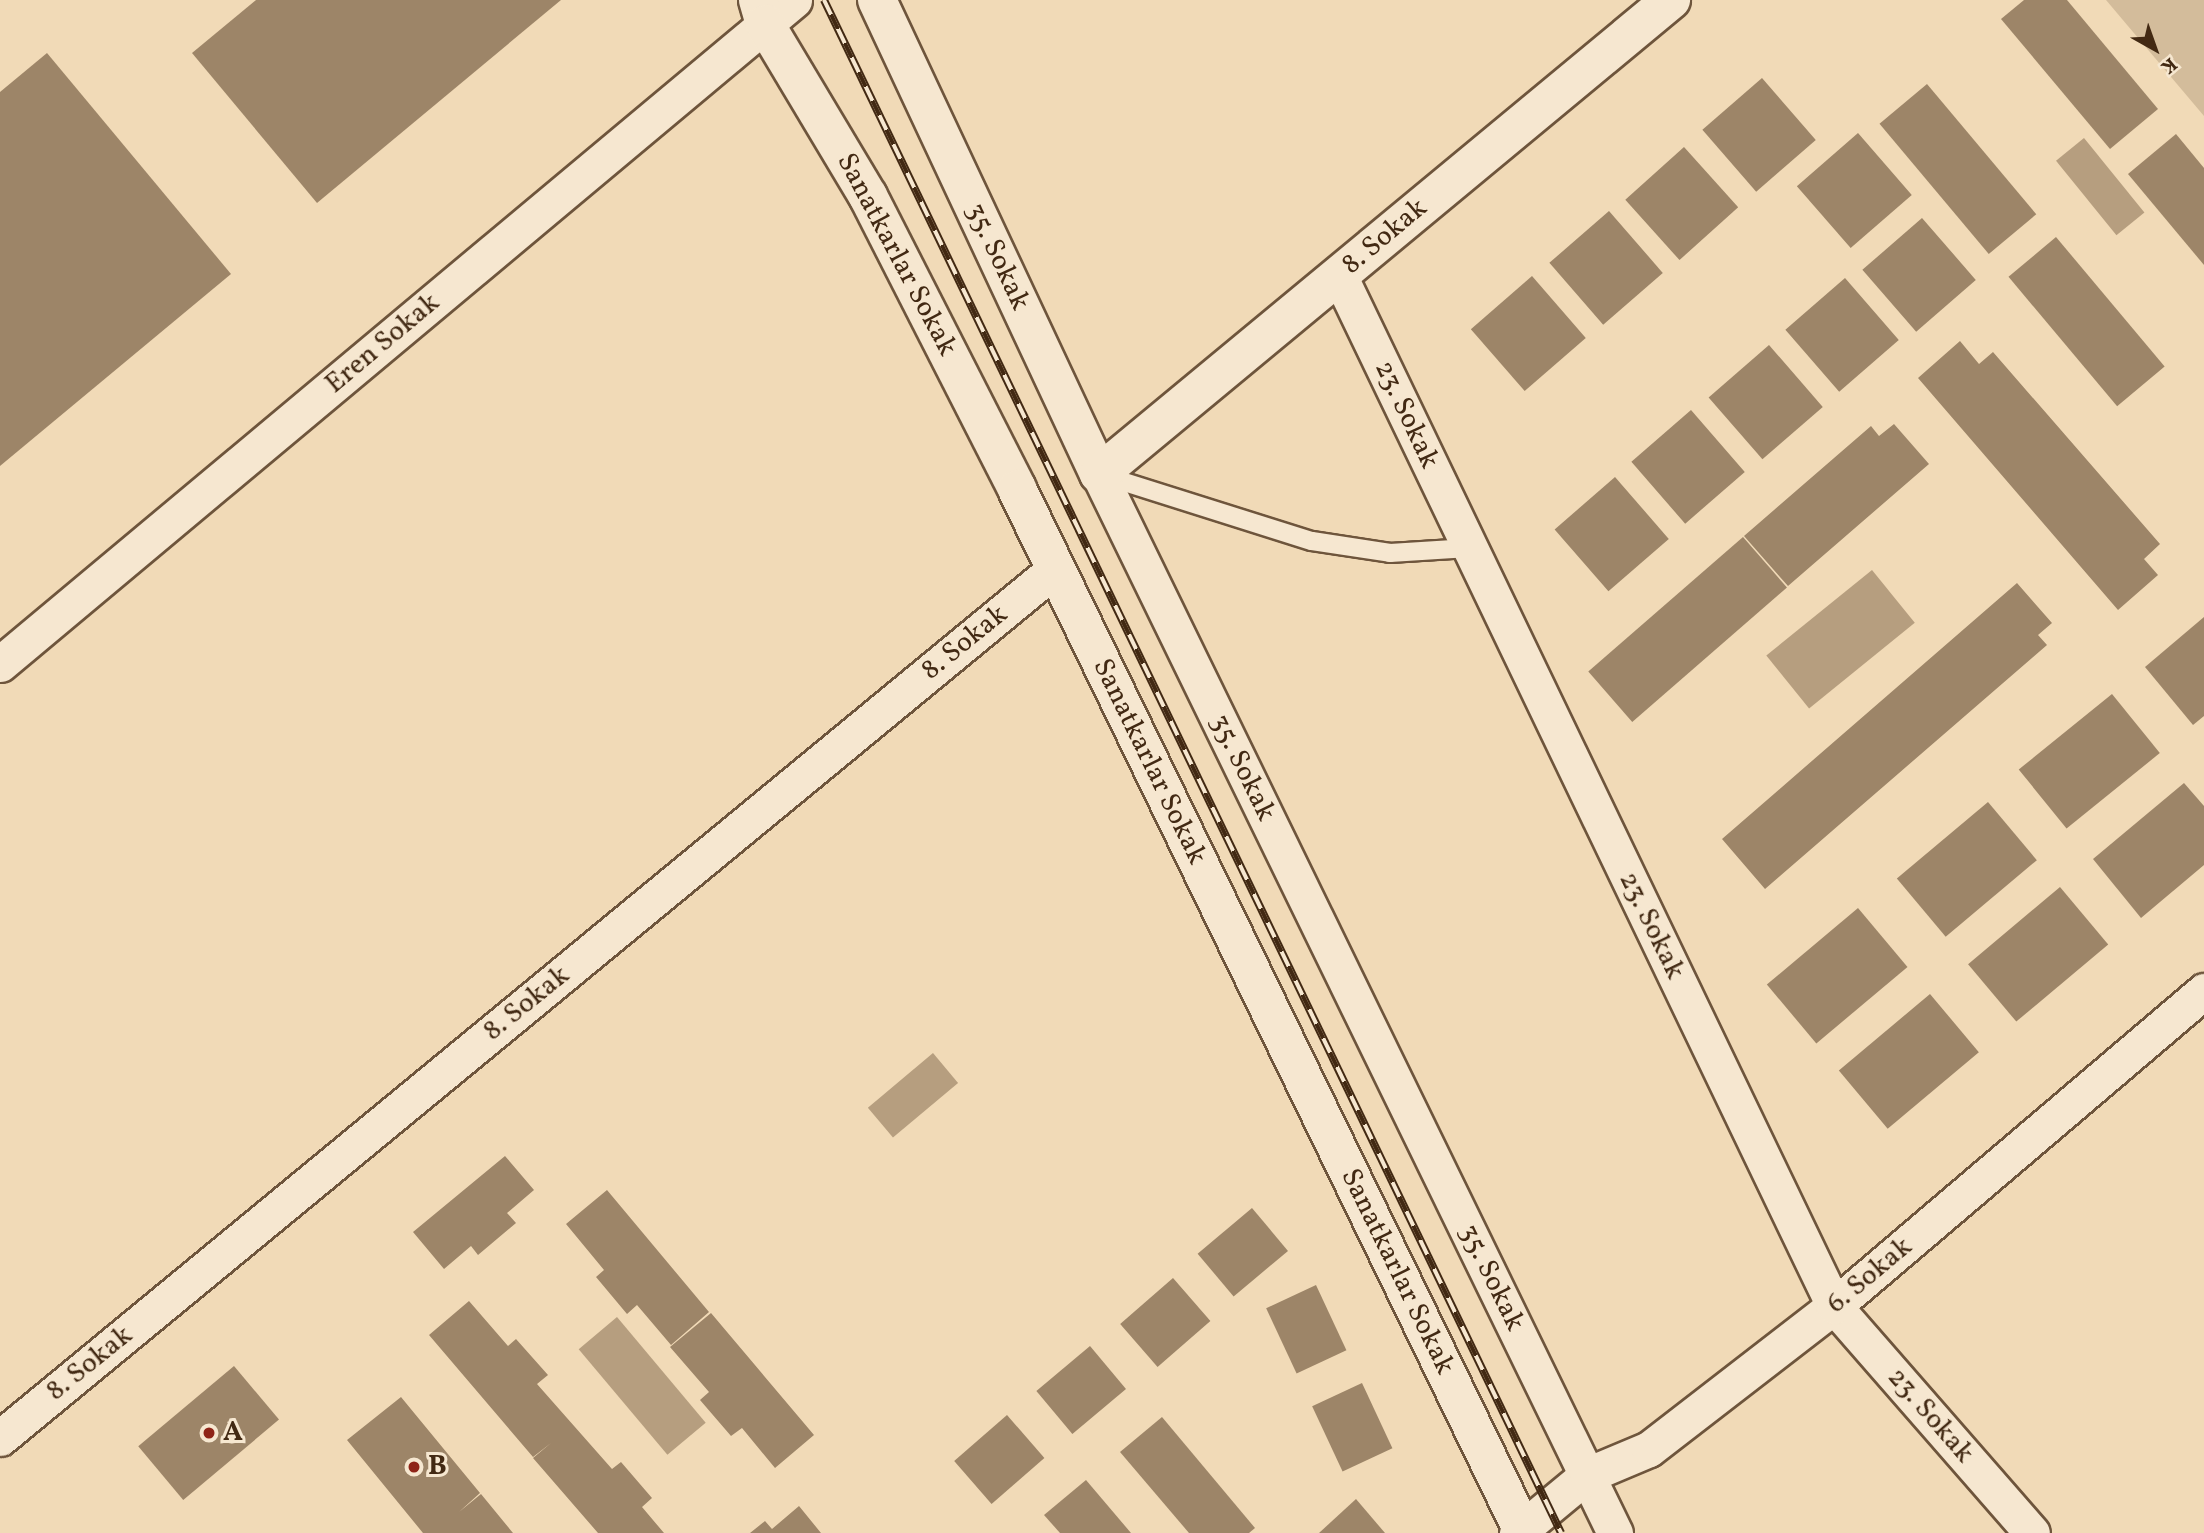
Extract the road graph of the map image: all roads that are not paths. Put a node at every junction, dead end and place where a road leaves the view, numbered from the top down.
1 (877, 0) edge
2 (1671, 0) edge
3 (772, 8) edge
4 (1339, 275) junction
5 (1099, 474) junction
6 (1469, 548) junction
7 (1055, 569) junction
8 (0, 664) edge
9 (2204, 992) edge
10 (1834, 1306) junction
11 (0, 1438) edge
12 (1587, 1475) junction
13 (1521, 1532) edge
14 (1615, 1533) edge
15 (2032, 1533) edge

1 - 5 street, 35. Sokak
2 - 4 street, 8. Sokak
3 - 7 street, Sanatkarlar Sokak
3 - 8 street, Eren Sokak
4 - 5 street, 8. Sokak
4 - 6 street, 23. Sokak
5 - 6 lane
5 - 12 street, 35. Sokak
6 - 10 street, 23. Sokak
7 - 11 street, 8. Sokak
7 - 13 street, Sanatkarlar Sokak
9 - 10 street, 6. Sokak
10 - 12 street, 6. Sokak
10 - 15 street, 23. Sokak
12 - 13 street, 6. Sokak
12 - 14 street, 35. Sokak

